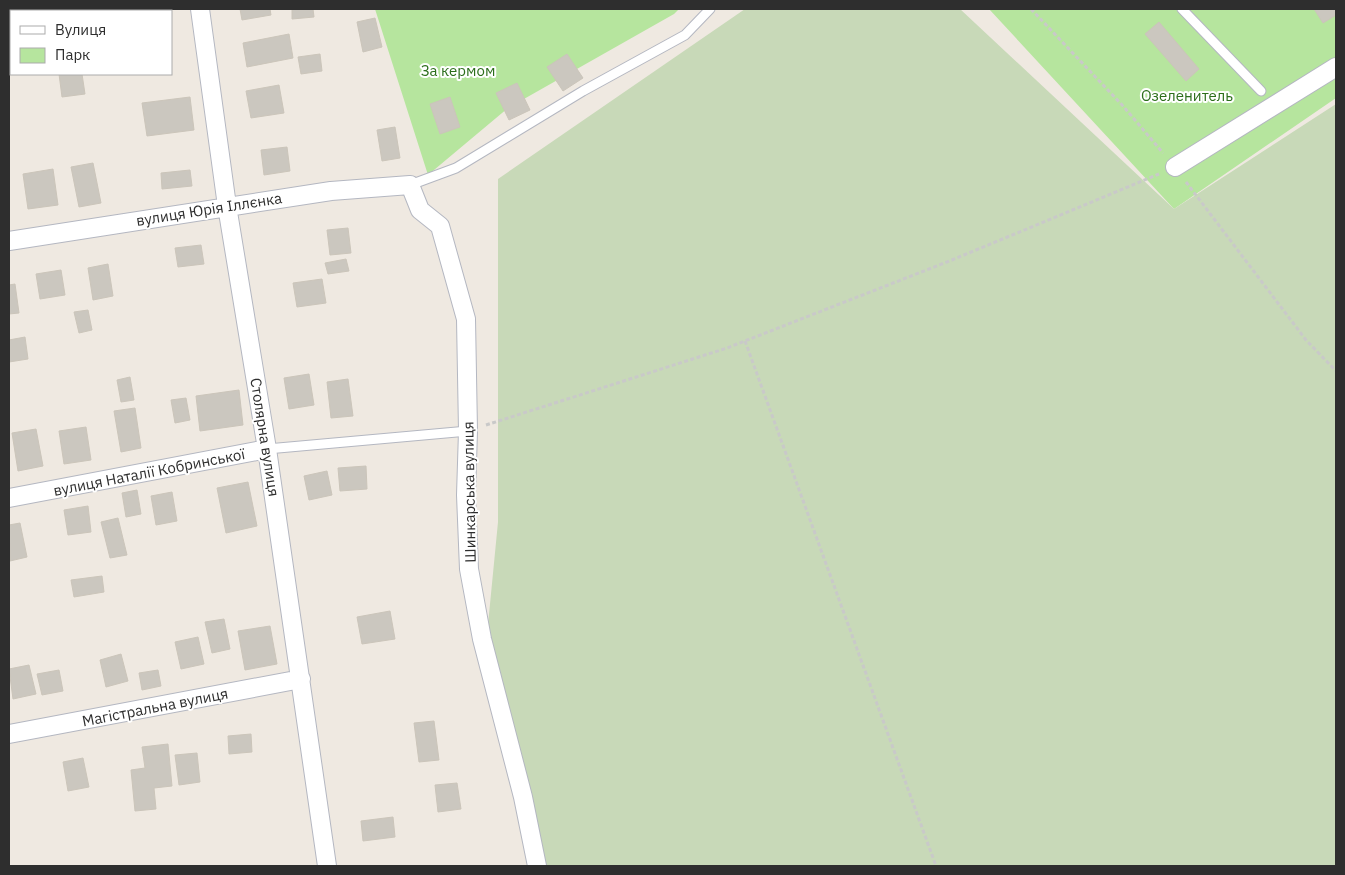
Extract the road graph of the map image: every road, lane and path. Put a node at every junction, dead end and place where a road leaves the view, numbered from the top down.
1 (200, 9) edge
2 (710, 9) edge
3 (1031, 9) edge
4 (1182, 9) edge
5 (1336, 67) edge
6 (1261, 91) dead end
7 (1175, 167) junction
8 (410, 185) junction
9 (226, 206) junction
10 (9, 241) edge
11 (745, 341) junction
12 (1336, 371) edge
13 (468, 431) junction
14 (267, 449) junction
15 (9, 498) edge
16 (301, 679) junction
17 (9, 734) edge
18 (327, 866) edge
19 (537, 866) edge
20 (936, 866) edge

1 - 9 street, Столярна вулиця
2 - 8 lane
3 - 7 path
4 - 6 lane
5 - 7 street
7 - 11 path
7 - 12 path
8 - 9 street, вулиця Юрія Іллєнка
8 - 13 street, Шинкарська вулиця
9 - 10 street, вулиця Юрія Іллєнка
9 - 14 street, Столярна вулиця
11 - 13 path
11 - 20 path
13 - 14 lane, вулиця Наталії Кобринської
13 - 19 street, Шинкарська вулиця
14 - 15 street, вулиця Наталії Кобринської
14 - 16 street, Столярна вулиця
16 - 17 street, Магістральна вулиця
16 - 18 street, Столярна вулиця

